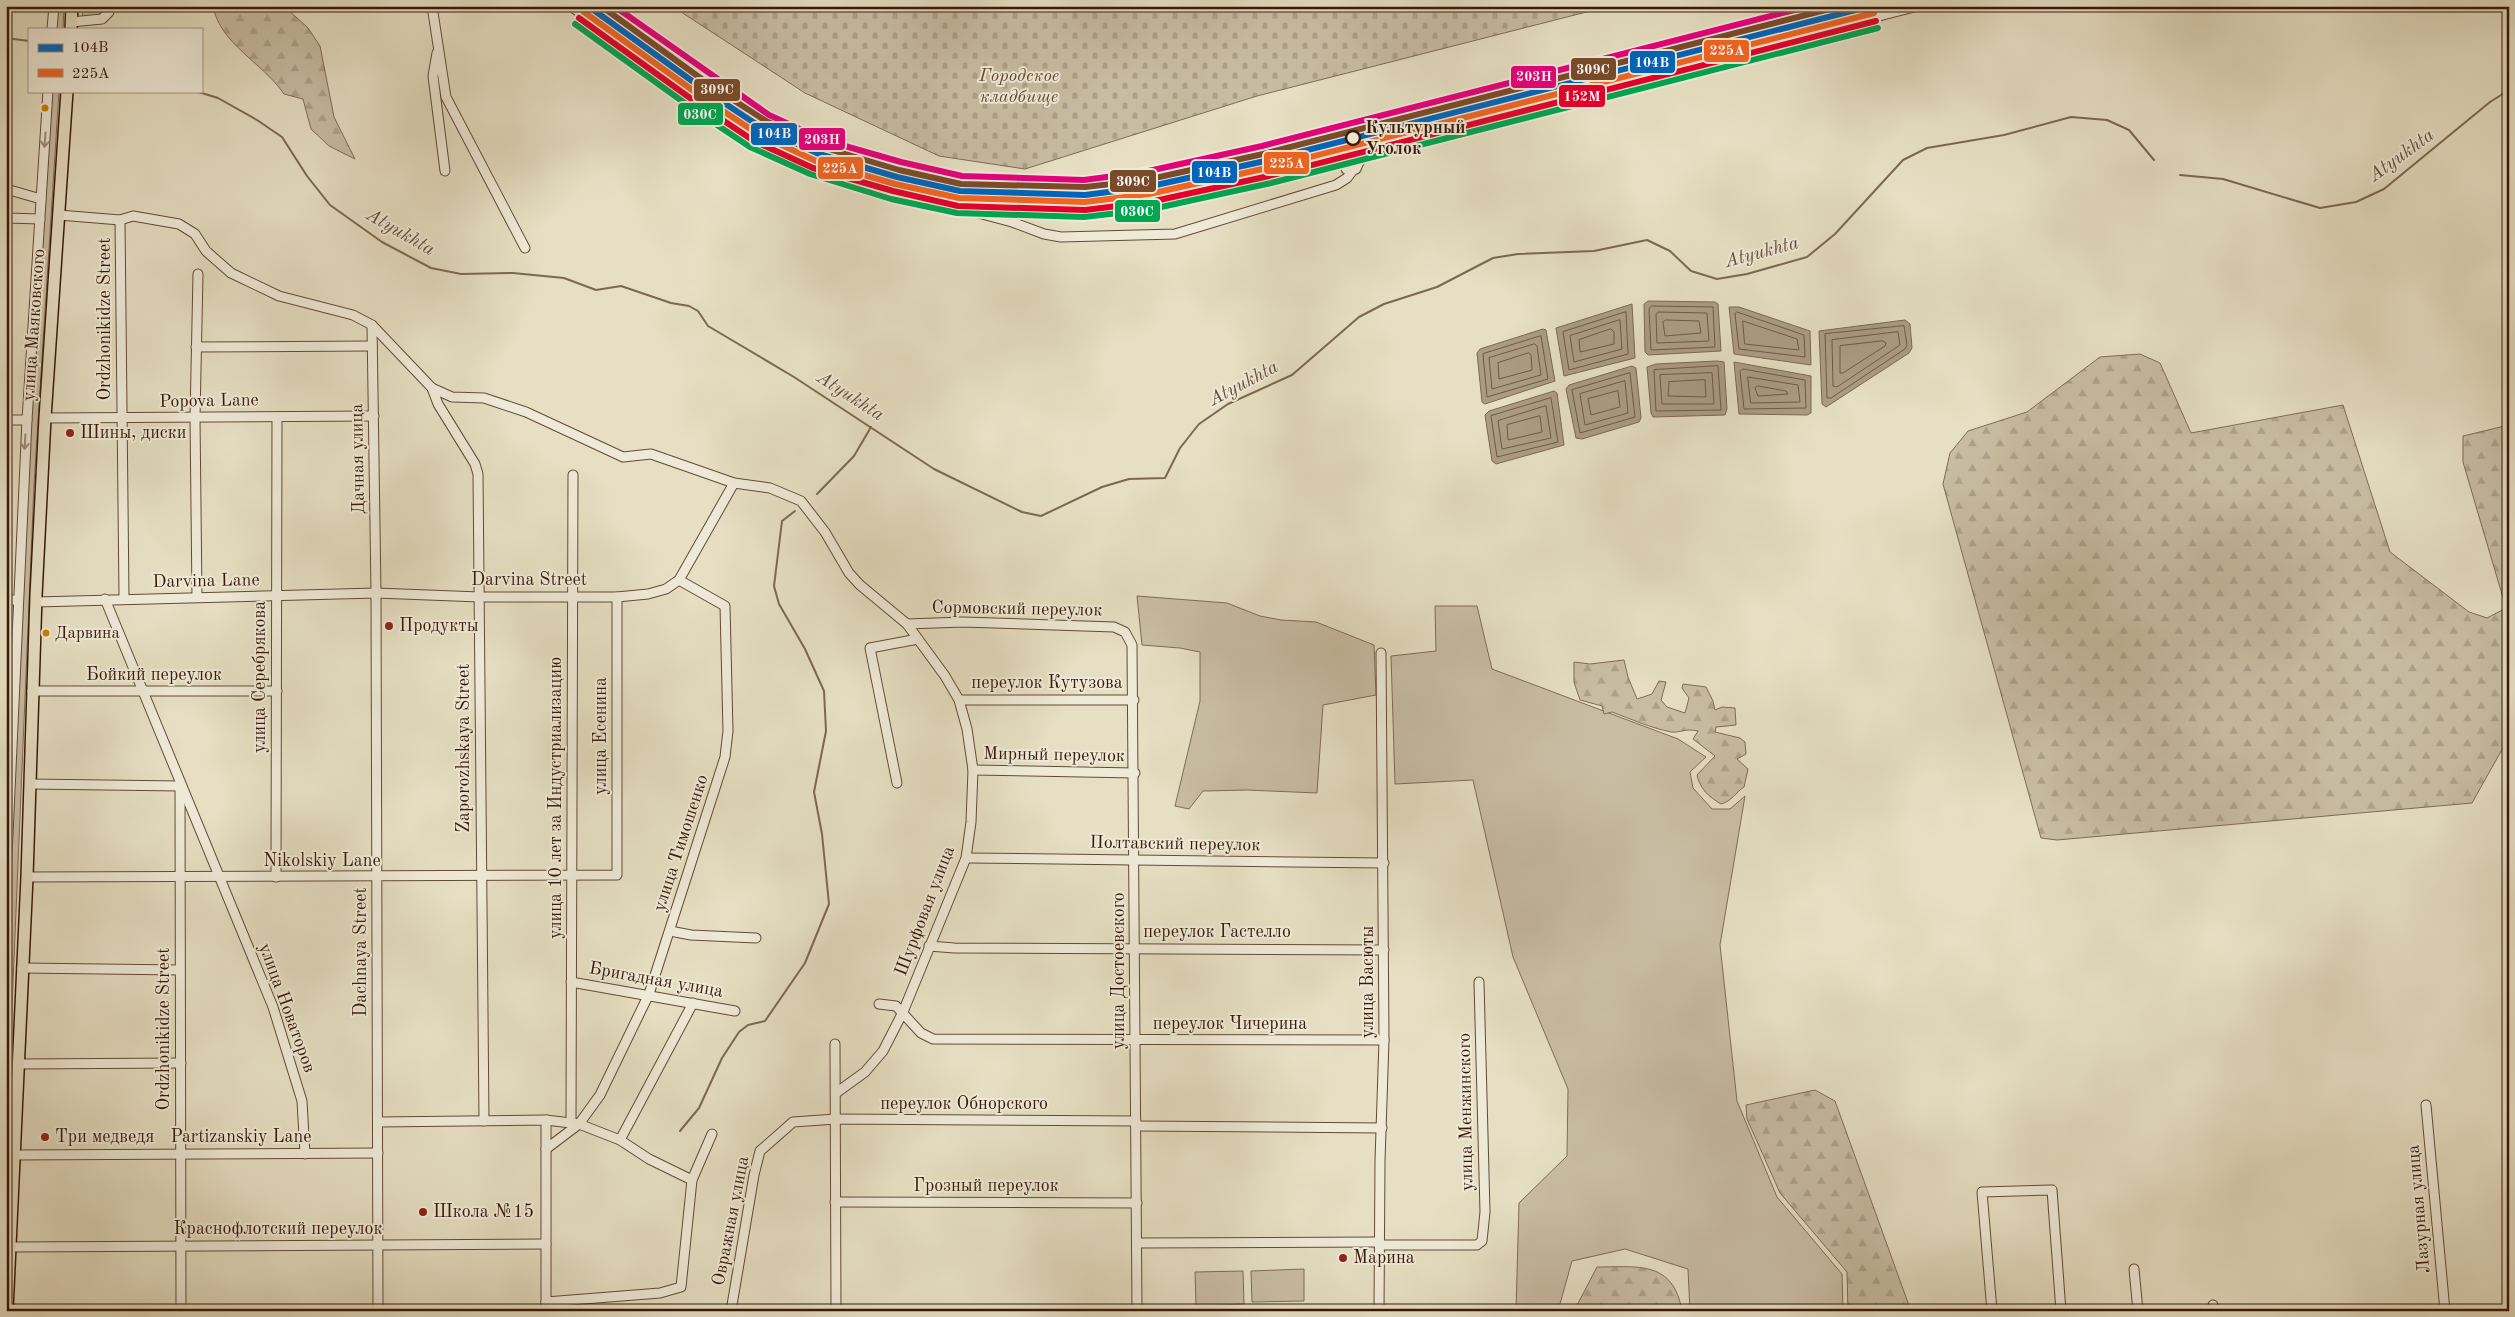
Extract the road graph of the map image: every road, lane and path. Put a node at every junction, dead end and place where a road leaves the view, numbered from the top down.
1 (54, 6) edge
2 (72, 6) edge
3 (109, 6) edge
4 (432, 6) edge
5 (571, 6) edge
6 (1918, 6) edge
7 (71, 26) edge
8 (52, 28) edge
9 (438, 45) junction
10 (48, 92) edge
11 (67, 92) edge
12 (1360, 158) junction
13 (445, 171) dead end
14 (1349, 172) junction
15 (6, 189) edge
16 (41, 199) junction
17 (59, 215) junction
18 (6, 218) edge
19 (40, 220) junction
20 (120, 220) junction
21 (525, 248) dead end
22 (198, 274) dead end
23 (372, 325) junction
24 (372, 346) junction
25 (196, 347) junction
26 (432, 388) junction
27 (374, 416) junction
28 (277, 417) junction
29 (45, 418) junction
30 (121, 418) junction
31 (195, 418) junction
32 (6, 420) edge
33 (26, 420) junction
34 (573, 475) dead end
35 (734, 483) junction
36 (679, 580) junction
37 (376, 593) junction
38 (276, 596) junction
39 (617, 596) junction
40 (480, 597) junction
41 (572, 597) junction
42 (124, 598) junction
43 (197, 598) junction
44 (105, 599) junction
45 (6, 600) edge
46 (18, 600) junction
47 (36, 602) junction
48 (907, 624) junction
49 (1125, 632) joint
50 (918, 639) junction
51 (1381, 653) dead end
52 (32, 691) junction
53 (277, 691) junction
54 (144, 692) junction
55 (959, 700) junction
56 (1134, 700) junction
57 (9, 757) edge
58 (973, 770) junction
59 (1135, 773) junction
60 (179, 782) junction
61 (897, 783) dead end
62 (30, 784) junction
63 (7, 854) edge
64 (966, 858) junction
65 (1134, 859) junction
66 (1384, 863) junction
67 (617, 875) joint
68 (377, 876) junction
69 (481, 876) junction
70 (572, 876) junction
71 (27, 877) junction
72 (220, 877) junction
73 (276, 877) junction
74 (6, 878) edge
75 (180, 878) junction
76 (670, 932) junction
77 (756, 938) dead end
78 (929, 946) junction
79 (1135, 948) junction
80 (1384, 950) junction
81 (22, 968) junction
82 (180, 970) junction
83 (572, 982) junction
84 (1479, 982) dead end
85 (650, 994) junction
86 (693, 1003) junction
87 (879, 1004) dead end
88 (735, 1011) dead end
89 (903, 1012) junction
90 (1135, 1040) junction
91 (1384, 1040) junction
92 (835, 1044) dead end
93 (180, 1063) junction
94 (18, 1064) junction
95 (836, 1092) junction
96 (2426, 1105) dead end
97 (836, 1119) junction
98 (546, 1120) junction
99 (484, 1121) junction
100 (378, 1122) junction
101 (793, 1122) joint
102 (575, 1123) junction
103 (1136, 1124) junction
104 (1382, 1128) junction
105 (712, 1134) dead end
106 (620, 1140) junction
107 (546, 1149) junction
108 (378, 1153) junction
109 (181, 1154) junction
110 (305, 1154) junction
111 (10, 1156) edge
112 (692, 1180) junction
113 (835, 1202) junction
114 (1137, 1203) junction
115 (1137, 1243) junction
116 (546, 1244) junction
117 (1380, 1244) junction
118 (181, 1246) junction
119 (379, 1246) junction
120 (10, 1247) junction
121 (2134, 1269) dead end
122 (546, 1306) edge
123 (7, 1311) edge
124 (181, 1311) edge
125 (378, 1311) edge
126 (732, 1311) edge
127 (836, 1311) edge
128 (1137, 1311) edge
129 (1378, 1311) edge
130 (1992, 1311) edge
131 (2061, 1311) edge
132 (2138, 1311) edge
133 (2445, 1311) edge

1 - 8 street
2 - 7 main road
3 - 7 street
4 - 9 street
5 - 14 street
6 - 12 street
9 - 13 street
9 - 21 street
10 -> 16 street, улица Маяковского
11 - 17 main road, улица Маяковского
12 - 14 street
12 - 14 street
15 - 16 street
16 - 19 street, улица Маяковского
17 - 20 street
17 - 29 main road, улица Маяковского
18 - 19 street
19 - 33 street, улица Маяковского
20 - 23 street
20 - 30 street, Ordzhonikidze Street
22 - 25 street
23 - 24 street, Дачная улица
23 - 26 street
24 - 25 street
24 - 27 street, Дачная улица
25 - 31 street
26 - 35 street
26 - 40 street, Zaporozhskaya Street
27 - 28 street, Popova Lane
27 - 37 street, Дачная улица
28 - 31 street, Popova Lane
28 - 38 street, улица Серебрякова
29 - 30 street, Popova Lane
29 - 47 main road, улица Маяковского
30 - 31 street, Popova Lane
30 - 42 street, Ordzhonikidze Street
31 - 43 street
32 - 33 street
33 -> 46 street, улица Маяковского
34 - 41 street, улица 10 лет за Индустриализацию
35 - 36 street
35 - 48 street, Шурфовая улица
36 - 39 street, Darvina Street
36 - 76 street, улица Тимошенко
37 - 38 street, Darvina Lane
37 - 40 street, Darvina Street
37 - 68 street, Dachnaya Street
38 - 43 street, Darvina Lane
38 - 53 street, улица Серебрякова
39 - 41 street, Darvina Street
39 - 67 street, улица Есенина
40 - 41 street, Darvina Street
40 - 69 street, Zaporozhskaya Street
41 - 70 street, улица 10 лет за Индустриализацию
42 - 43 street, Darvina Lane
42 - 44 street, Darvina Lane
44 - 47 street, Darvina Lane
44 - 54 street, Ordzhonikidze Street
45 - 46 street
46 - 57 street, улица Маяковского
47 - 52 main road, улица Маяковского
48 - 49 street, Сормовский переулок
48 - 50 street, Шурфовая улица
49 - 56 street, улица Достоевского
50 - 55 street, Шурфовая улица
50 - 61 street
51 - 66 street, улица Васюты
52 - 54 street, Бойкий переулок
52 - 62 main road, улица Маяковского
53 - 54 street, Бойкий переулок
53 - 73 street, улица Серебрякова
54 - 60 street, Ordzhonikidze Street
55 - 56 street, переулок Кутузова
55 - 58 street, Шурфовая улица
56 - 59 street, улица Достоевского
57 - 63 street, улица Маяковского
58 - 59 street, Мирный переулок
58 - 64 street, Шурфовая улица
59 - 65 street, улица Достоевского
60 - 62 street
60 - 72 street, Ordzhonikidze Street
60 - 75 street, Ordzhonikidze Street
62 - 71 main road, улица Маяковского
63 - 74 street, улица Маяковского
64 - 65 street, Полтавский переулок
64 - 78 street, Шурфовая улица
65 - 66 street, Полтавский переулок
65 - 79 street, улица Достоевского
66 - 80 street, улица Васюты
67 - 70 street, Nikolskiy Lane
68 - 69 street, Nikolskiy Lane
68 - 73 street, Nikolskiy Lane
68 - 100 street, Dachnaya Street
69 - 70 street, Nikolskiy Lane
69 - 99 street, Zaporozhskaya Street
70 - 83 street, улица 10 лет за Индустриализацию
71 - 75 street, Nikolskiy Lane
71 - 81 main road, улица Маяковского
72 - 73 street, Nikolskiy Lane
72 - 75 street, Nikolskiy Lane
72 - 110 street, улица Новаторов
75 - 82 street, Ordzhonikidze Street
76 - 77 street
76 - 85 street, улица Тимошенко
78 - 79 street, переулок Гастелло
78 - 89 street, Шурфовая улица
79 - 80 street, переулок Гастелло
79 - 90 street, улица Достоевского
80 - 91 street, улица Васюты
81 - 82 street
81 - 94 main road, улица Маяковского
82 - 93 street, Ordzhonikidze Street
83 - 85 street, Бригадная улица
83 - 102 street, улица 10 лет за Индустриализацию
84 - 117 street, улица Менжинского
85 - 86 street, Бригадная улица
85 - 102 street, улица Тимошенко
86 - 88 street, Бригадная улица
86 - 106 street
87 - 89 street
89 - 90 street, переулок Чичерина
89 - 95 street, Шурфовая улица
90 - 91 street, переулок Чичерина
90 - 103 street, улица Достоевского
91 - 104 street, улица Васюты
92 - 95 street
93 - 94 street
93 - 109 street, Ordzhonikidze Street
94 - 111 main road, улица Маяковского
95 - 97 street
96 - 133 street, Лазурная улица
97 - 101 street, переулок Обнорского
97 - 103 street, переулок Обнорского
97 - 113 street
98 - 99 street
98 - 102 street
98 - 107 street
99 - 100 street
100 - 108 street, Dachnaya Street
101 - 126 street, Овражная улица
102 - 106 street
102 - 107 street, улица Тимошенко
103 - 104 street, переулок Обнорского
103 - 114 street, улица Достоевского
104 - 117 street, улица Васюты
105 - 112 street
106 - 112 street
107 - 116 street
108 - 110 street, Partizanskiy Lane
108 - 119 street, Dachnaya Street
109 - 110 street, Partizanskiy Lane
109 - 111 street, Partizanskiy Lane
109 - 118 street, Ordzhonikidze Street
111 - 120 main road, улица Маяковского
112 - 122 street
113 - 114 street, Грозный переулок
113 - 127 street
114 - 115 street, улица Достоевского
115 - 117 street
115 - 128 street, улица Достоевского
116 - 119 street, Краснофлотский переулок
116 - 122 street
117 - 129 street, улица Васюты
118 - 119 street, Краснофлотский переулок
118 - 120 street, Краснофлотский переулок
118 - 124 street, Ordzhonikidze Street
119 - 125 street, Dachnaya Street
120 - 123 main road, улица Маяковского
121 - 132 street
130 - 131 street

